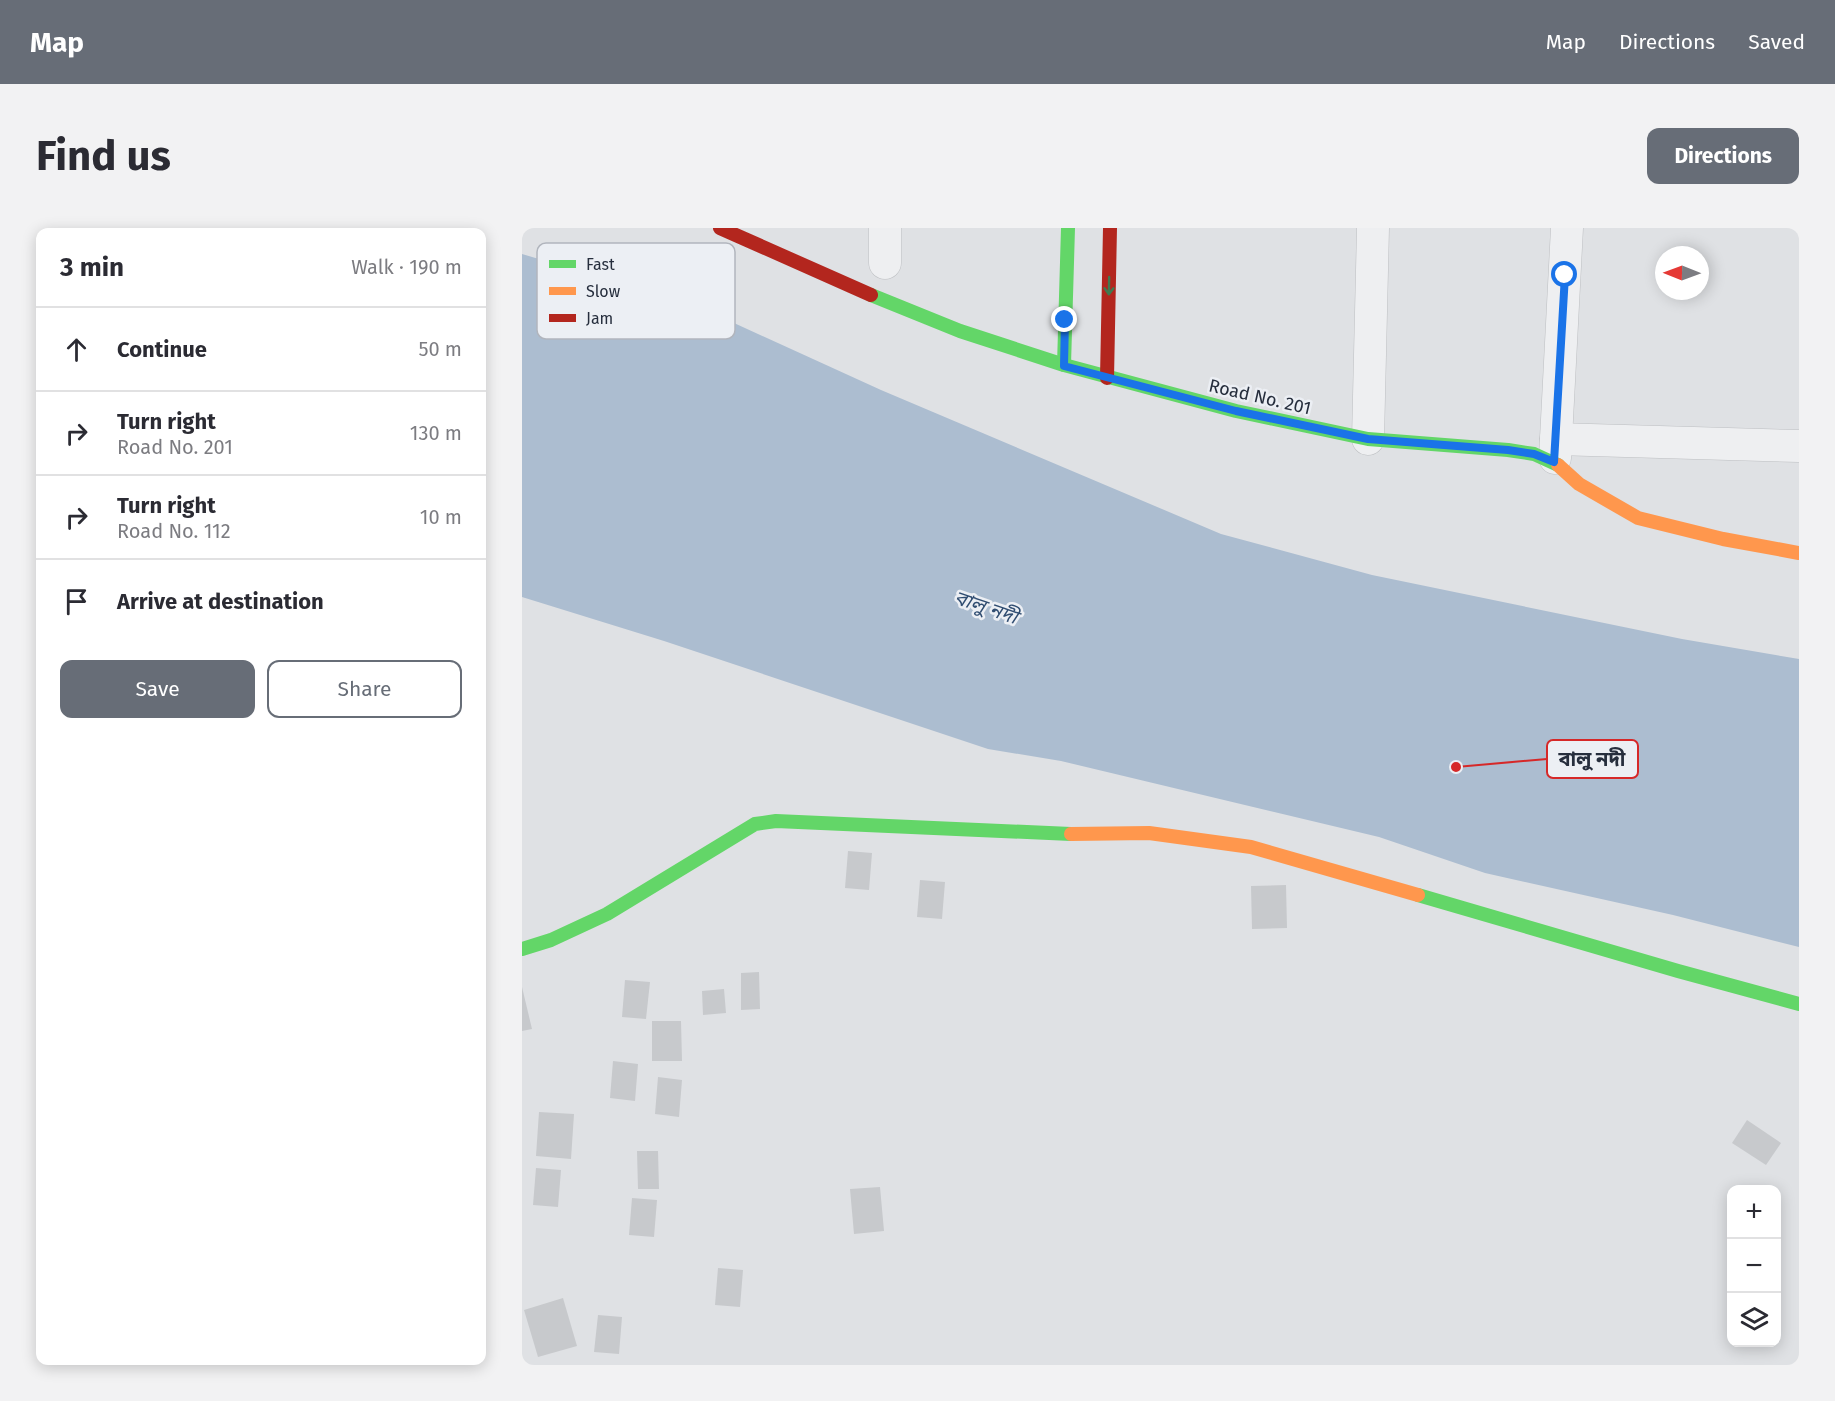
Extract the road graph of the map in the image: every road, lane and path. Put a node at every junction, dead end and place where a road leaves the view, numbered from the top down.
1 (720, 228) edge
2 (885, 228) edge
3 (1068, 228) edge
4 (1110, 228) edge
5 (1373, 228) edge
6 (1567, 228) edge
7 (885, 264) dead end
8 (1064, 366) junction
9 (1107, 378) junction
10 (1368, 439) junction
11 (1799, 446) edge
12 (1555, 451) junction
13 (1799, 553) edge
14 (522, 948) edge
15 (1799, 1004) edge

1 - 8 street, Road No. 201
2 - 7 street
3 - 8 street
4 -> 9 street
5 - 10 street
6 - 12 street
8 - 9 street, Road No. 201
9 - 10 street, Road No. 201
10 - 12 street, Road No. 201
11 - 12 street
12 - 13 street, Road No. 201
14 - 15 street

